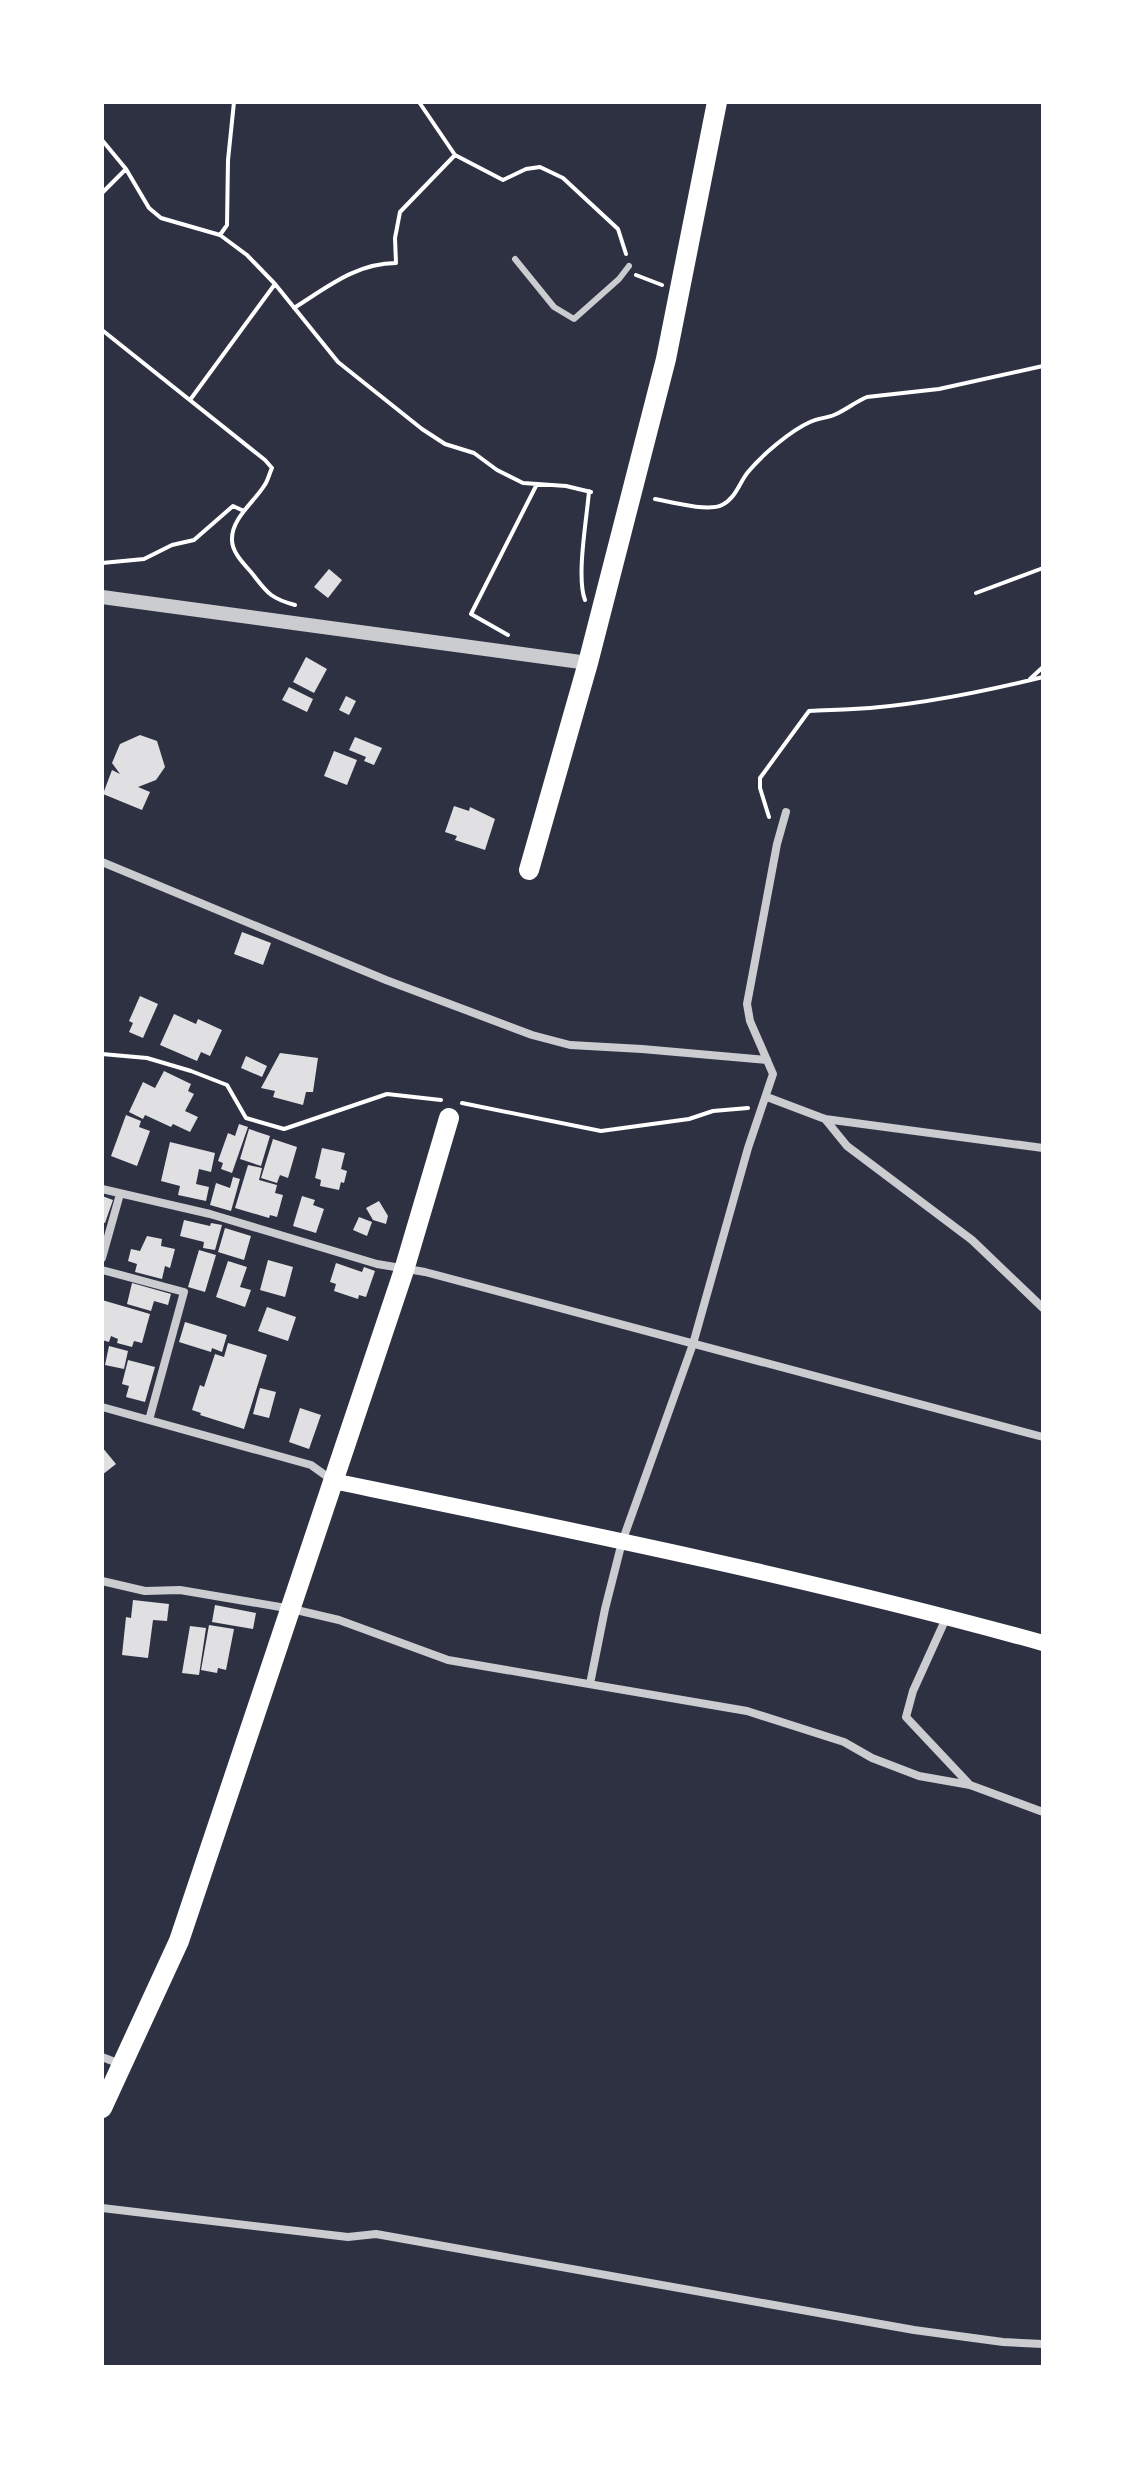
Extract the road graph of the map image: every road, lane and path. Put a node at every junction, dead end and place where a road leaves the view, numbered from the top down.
1 (234, 102) edge
2 (419, 102) edge
3 (717, 102) edge
4 (102, 140) edge
5 (455, 155) junction
6 (126, 169) junction
7 (102, 193) edge
8 (220, 235) junction
9 (515, 259) dead end
10 (629, 266) junction
11 (275, 284) junction
12 (679, 291) junction
13 (294, 308) junction
14 (102, 330) edge
15 (1043, 366) edge
16 (190, 400) junction
17 (537, 484) junction
18 (655, 499) dead end
19 (244, 511) junction
20 (102, 563) edge
21 (1043, 568) edge
22 (976, 593) dead end
23 (102, 597) edge
24 (298, 605) dead end
25 (598, 623) junction
26 (513, 637) dead end
27 (588, 663) junction
28 (1043, 667) edge
29 (1043, 677) edge
30 (1029, 681) junction
31 (786, 812) dead end
32 (777, 844) junction
33 (102, 862) edge
34 (529, 870) dead end
35 (102, 1054) edge
36 (767, 1060) junction
37 (767, 1097) junction
38 (762, 1110) junction
39 (449, 1118) dead end
40 (825, 1119) junction
41 (1043, 1148) edge
42 (102, 1189) edge
43 (120, 1194) junction
44 (102, 1258) edge
45 (102, 1270) edge
46 (404, 1270) junction
47 (1043, 1308) edge
48 (693, 1344) junction
49 (102, 1407) edge
50 (149, 1420) junction
51 (1043, 1437) edge
52 (333, 1481) junction
53 (622, 1542) junction
54 (102, 1581) edge
55 (292, 1609) junction
56 (947, 1616) junction
57 (1043, 1643) edge
58 (590, 1684) junction
59 (970, 1785) junction
60 (1043, 1812) edge
61 (102, 2057) edge
62 (122, 2065) junction
63 (102, 2108) edge
64 (102, 2208) edge
65 (1043, 2344) edge

1 - 8 path
2 - 5 path
3 - 12 highway
4 - 6 path
5 - 10 path
5 - 13 path
6 - 7 path
6 - 8 path
8 - 11 path
9 - 10 lane
10 - 12 path
11 - 13 path
11 - 16 path
12 - 25 highway
13 - 17 path
14 - 16 path
15 - 18 path
16 - 19 path
17 - 25 path
17 - 26 path
19 - 20 path
19 - 24 path
21 - 22 path
23 - 27 street
25 - 27 highway
27 - 34 highway
28 - 30 path
29 - 30 path
30 - 32 path
31 - 32 street
32 - 36 street
33 - 36 street
35 - 38 path
36 - 37 street
37 - 38 street
37 - 40 street
38 - 48 street
39 - 46 highway
40 - 41 street
40 - 47 street
42 - 43 street
43 - 44 street
43 - 46 street
45 - 50 street
46 - 48 street
46 - 52 highway
48 - 51 street
48 - 53 street
49 - 50 street
50 - 52 street
52 - 53 main road
52 - 55 highway
53 - 56 main road
53 - 58 street
54 - 55 street
55 - 58 street
55 - 62 highway
56 - 57 main road
56 - 59 street
58 - 59 street
59 - 60 street
61 - 62 street
62 - 63 highway
64 - 65 street

